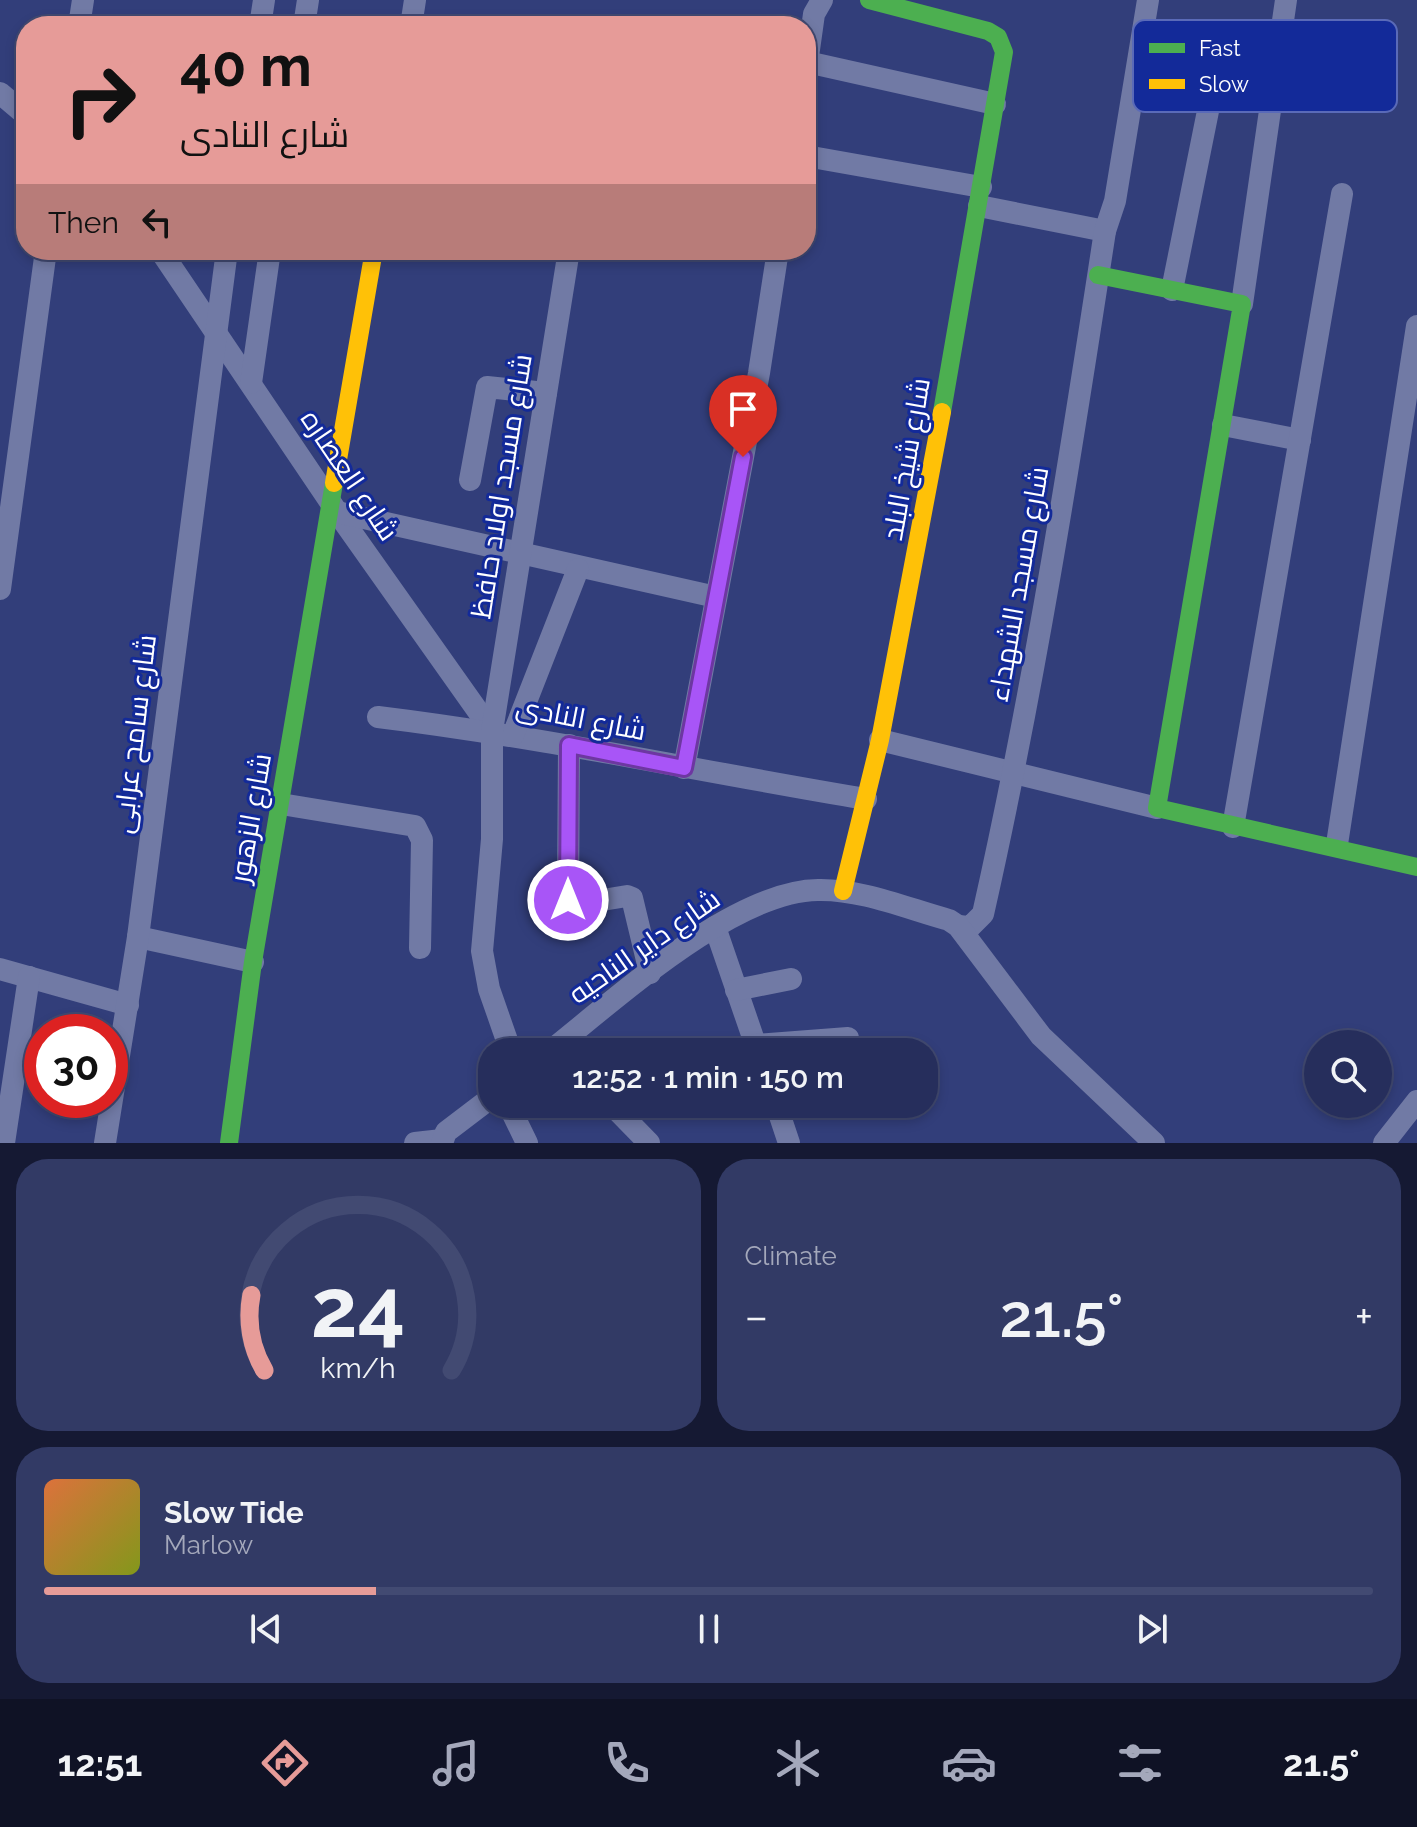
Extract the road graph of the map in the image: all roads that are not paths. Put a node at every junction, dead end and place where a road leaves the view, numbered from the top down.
1 (869, 0) edge
2 (1148, 0) edge
3 (1286, 0) edge
4 (1145, 20) edge
5 (1283, 20) edge
6 (816, 68) edge
7 (1133, 91) edge
8 (0, 93) edge
9 (995, 104) junction
10 (16, 107) edge
11 (1208, 112) edge
12 (1270, 112) edge
13 (816, 158) edge
14 (1342, 194) dead end
15 (980, 197) junction
16 (1105, 231) junction
17 (45, 260) edge
18 (167, 260) edge
19 (226, 260) edge
20 (269, 260) edge
21 (372, 260) edge
22 (567, 260) edge
23 (776, 260) edge
24 (1098, 275) junction
25 (1172, 290) junction
26 (1242, 304) junction
27 (1417, 326) edge
28 (216, 331) junction
29 (251, 383) junction
30 (546, 393) junction
31 (1223, 425) junction
32 (1300, 440) junction
33 (470, 480) dead end
34 (334, 508) junction
35 (520, 555) junction
36 (578, 569) junction
37 (0, 589) edge
38 (716, 597) junction
39 (378, 717) dead end
40 (503, 733) junction
41 (880, 740) junction
42 (569, 745) junction
43 (684, 768) junction
44 (1015, 772) junction
45 (866, 799) junction
46 (281, 804) junction
47 (1157, 808) junction
48 (1233, 827) junction
49 (1337, 844) junction
50 (1417, 867) edge
51 (843, 891) junction
52 (958, 926) junction
53 (715, 927) junction
54 (138, 937) junction
55 (420, 948) dead end
56 (253, 962) junction
57 (0, 969) edge
58 (650, 973) junction
59 (29, 977) junction
60 (791, 979) dead end
61 (736, 990) junction
62 (128, 1005) junction
63 (506, 1038) edge
64 (571, 1038) edge
65 (753, 1038) edge
66 (478, 1107) edge
67 (1412, 1113) edge
68 (515, 1118) edge
69 (625, 1118) edge
70 (781, 1118) edge
71 (442, 1141) edge
72 (4, 1143) edge
73 (105, 1143) edge
74 (229, 1143) edge
75 (415, 1143) edge
76 (527, 1143) edge
77 (649, 1143) edge
78 (789, 1143) edge
79 (1154, 1143) edge
80 (1384, 1143) edge

1 - 9 street, شارع شيخ البلد
2 - 4 street, شارع مسجد الشهداء
3 - 5 street
6 - 9 street
7 - 16 street, شارع مسجد الشهداء
8 - 10 street
9 - 15 street, شارع شيخ البلد
11 - 25 street
12 - 26 street
13 - 15 street
14 - 32 street
15 - 16 street
15 - 41 street, شارع شيخ البلد
16 - 24 street, شارع مسجد الشهداء
17 - 37 street
18 - 28 street, شارع العصاره
19 - 28 street, شارع سامح عرابى
20 - 29 street
21 - 34 street, شارع الزهور
22 - 30 street, شارع مسجد اولاد حافظ
23 - 38 street
24 - 25 street
24 - 44 street, شارع مسجد الشهداء
25 - 26 street
26 - 31 street
27 - 49 street
28 - 29 street, شارع العصاره
28 - 54 street, شارع سامح عرابى
29 - 34 street, شارع العصاره
30 - 33 street
30 - 35 street, شارع مسجد اولاد حافظ
31 - 32 street
31 - 47 street
32 - 48 street
34 - 35 street
34 - 40 street, شارع العصاره
34 - 46 street, شارع الزهور
35 - 36 street
35 - 40 street, شارع مسجد اولاد حافظ
36 - 38 street
36 - 40 street
38 - 43 street
39 - 40 street, شارع النادى
40 - 42 street, شارع النادى
40 - 63 street
41 - 44 street
41 - 45 street, شارع شيخ البلد
42 - 43 street, شارع النادى
42 - 58 street
43 - 45 street, شارع النادى
44 - 47 street
44 - 52 street, شارع مسجد الشهداء
45 - 51 street, شارع شيخ البلد
46 - 55 street
46 - 56 street, شارع الزهور
47 - 48 street
48 - 49 street
49 - 50 street
51 - 52 street, شارع داير الناحيه
51 - 53 street, شارع داير الناحيه
52 - 79 street
53 - 58 street, شارع داير الناحيه
53 - 61 street
54 - 56 street
54 - 62 street, شارع سامح عرابى
56 - 74 street, شارع الزهور
57 - 59 street
58 - 64 street, شارع داير الناحيه
59 - 62 street
59 - 72 street
60 - 61 street
61 - 65 street
62 - 73 street, شارع سامح عرابى
66 - 71 street
67 - 80 street
68 - 76 street
69 - 77 street
70 - 78 street
71 - 75 street

